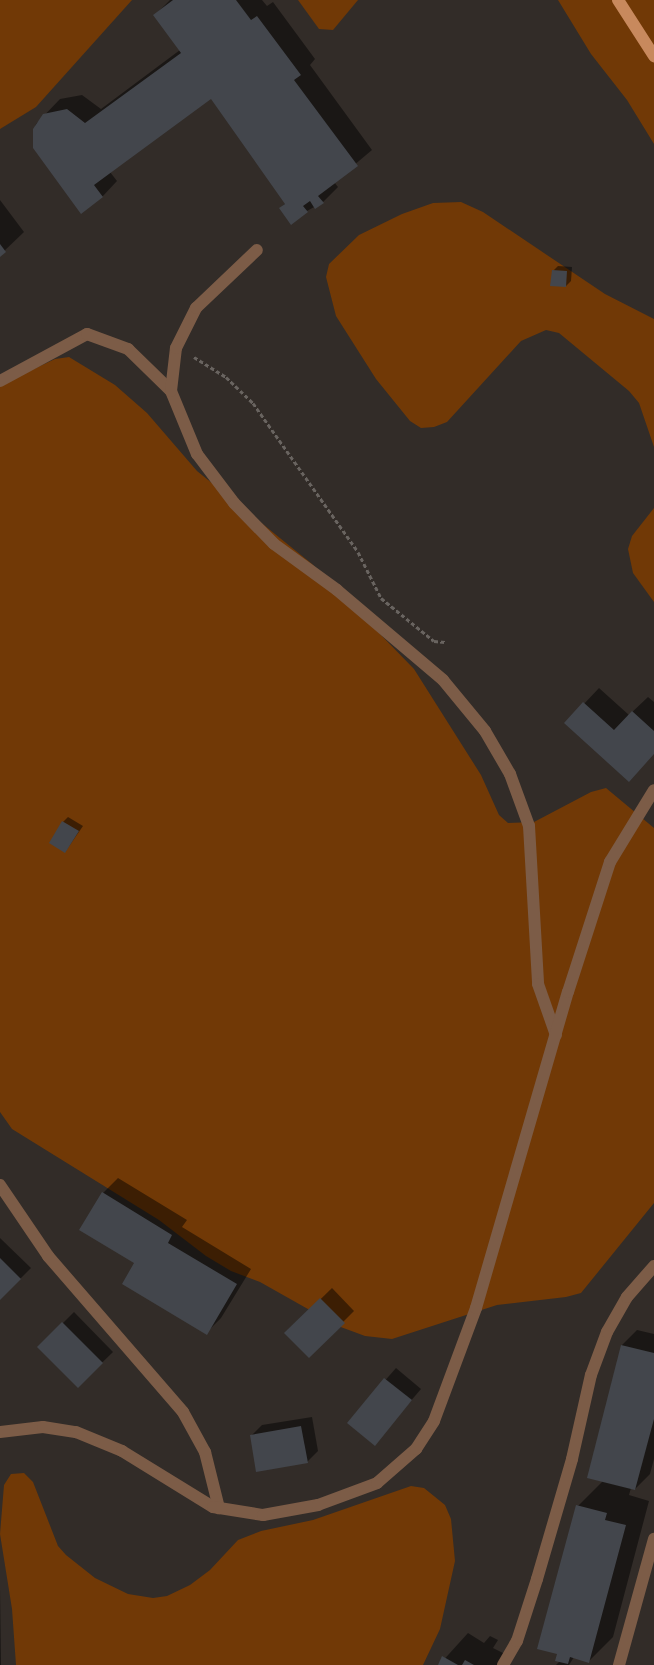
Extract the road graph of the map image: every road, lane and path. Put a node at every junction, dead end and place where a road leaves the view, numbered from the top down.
1 (618, 0) edge
2 (654, 56) edge
3 (257, 250) dead end
4 (176, 348) junction
5 (0, 381) edge
6 (171, 391) junction
7 (445, 642) dead end
8 (654, 790) edge
9 (556, 1035) junction
10 (0, 1185) edge
11 (654, 1266) edge
12 (0, 1432) edge
13 (219, 1508) junction
14 (654, 1539) edge
15 (503, 1665) edge
16 (619, 1665) edge

1 - 2 main road
3 - 4 lane
4 - 6 lane
4 - 7 path
5 - 6 lane
6 - 9 lane
8 - 9 lane
9 - 13 lane
10 - 13 lane
11 - 15 lane
12 - 13 lane
14 - 16 lane

